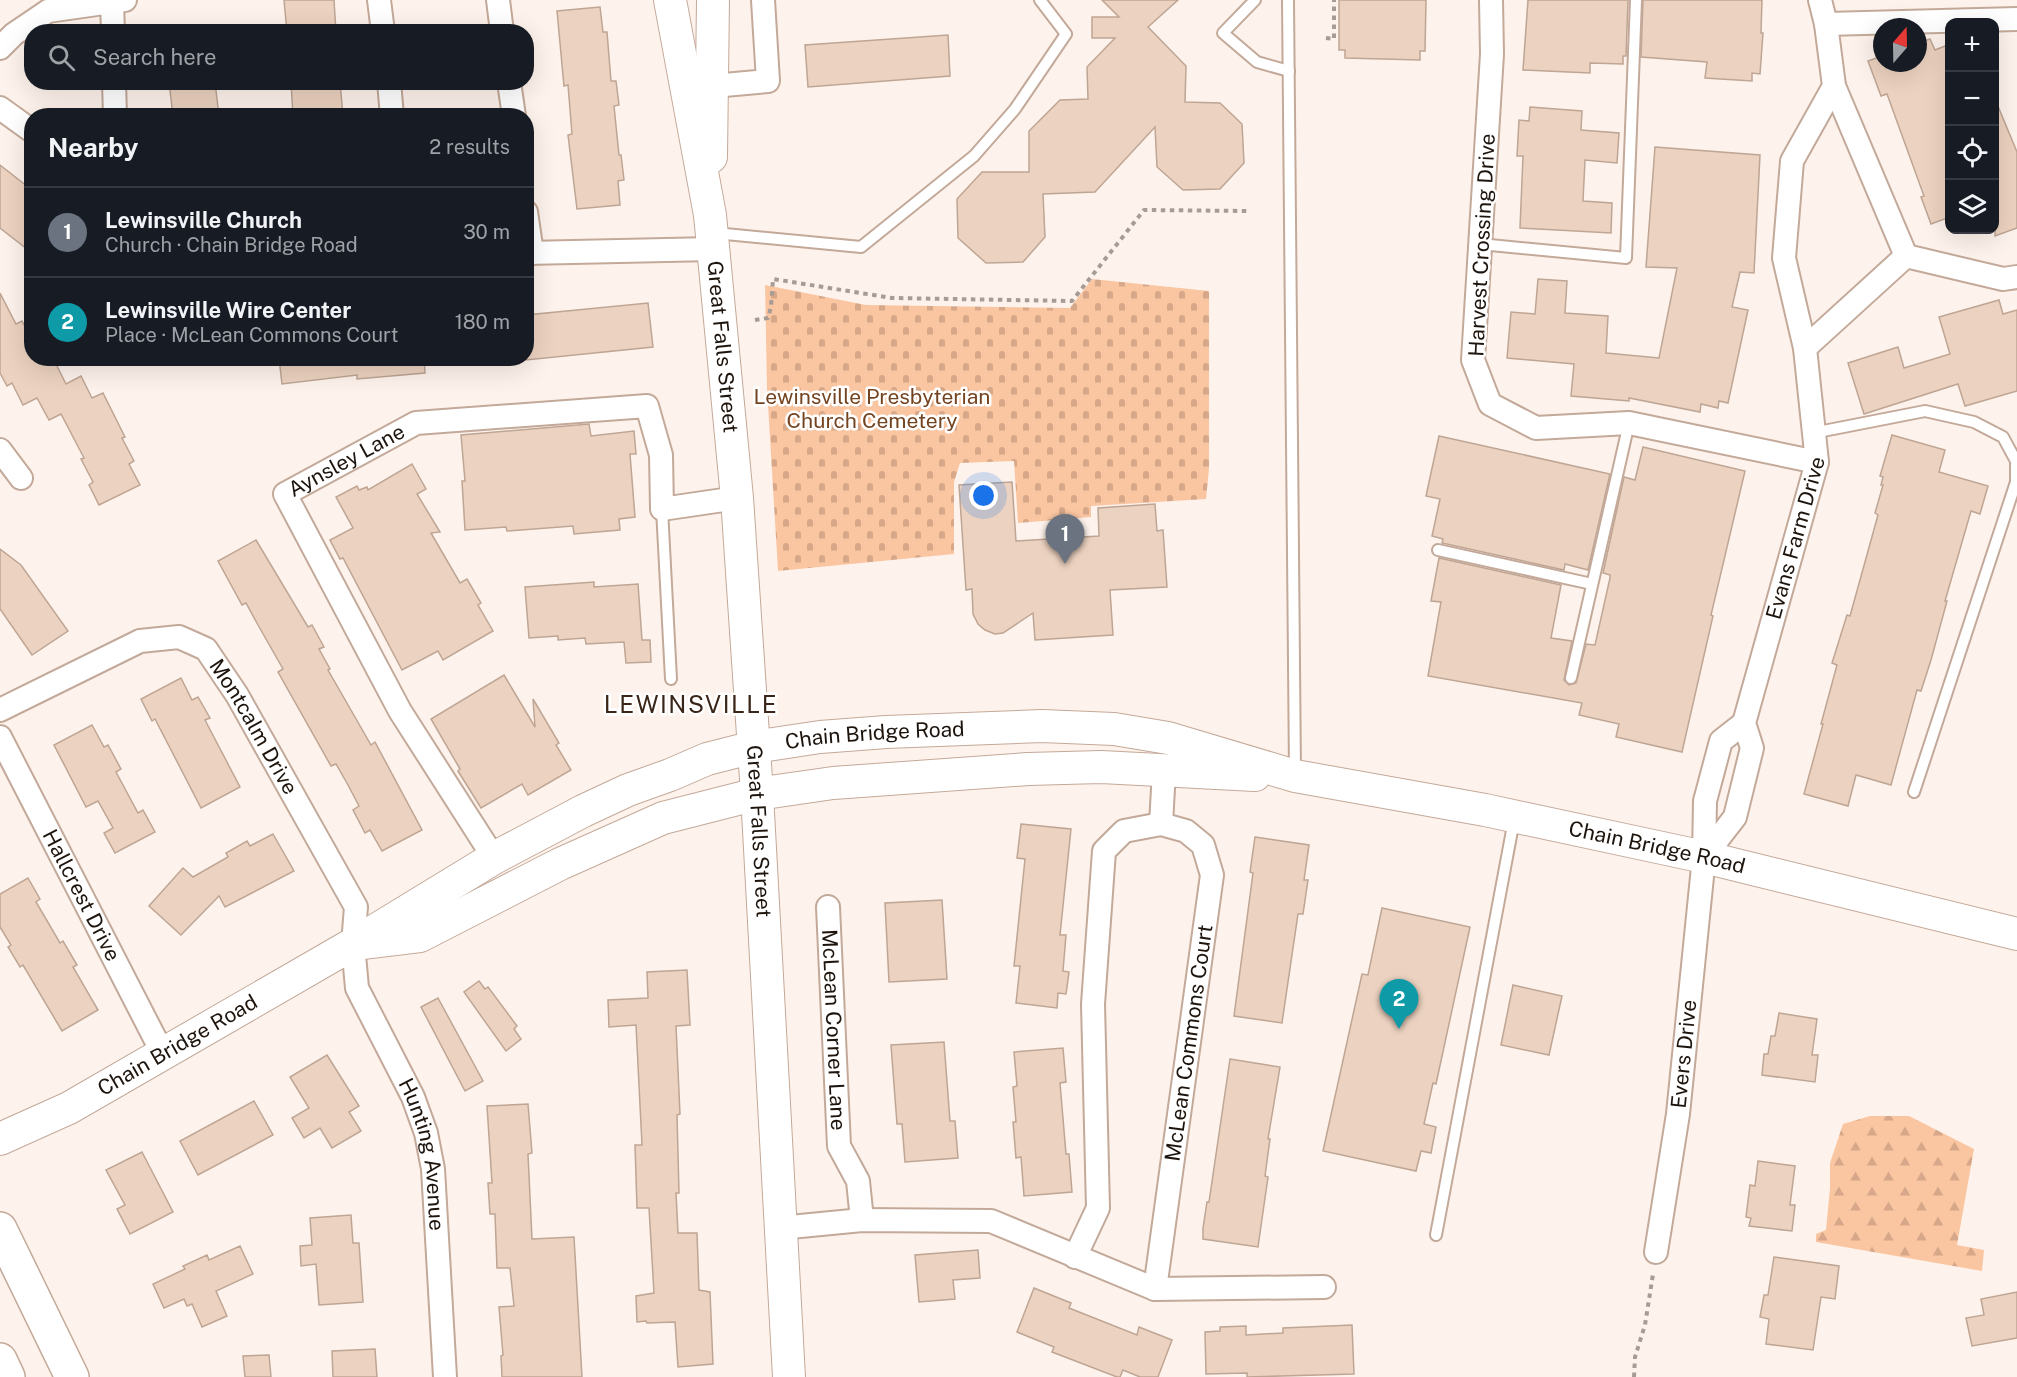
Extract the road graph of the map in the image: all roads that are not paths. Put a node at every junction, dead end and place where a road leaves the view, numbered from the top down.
1 (379, 0) edge
2 (498, 0) edge
3 (670, 0) edge
4 (713, 0) edge
5 (763, 0) edge
6 (1040, 0) edge
7 (1255, 0) edge
8 (1288, 0) edge
9 (1491, 0) edge
10 (1636, 0) edge
11 (1820, 0) edge
12 (118, 2) edge
13 (2017, 19) edge
14 (29, 24) edge
15 (114, 24) edge
16 (382, 24) edge
17 (501, 24) edge
18 (1826, 24) junction
19 (24, 27) edge
20 (0, 48) edge
21 (1289, 71) junction
22 (713, 86) junction
23 (1834, 86) junction
24 (114, 90) edge
25 (389, 90) edge
26 (510, 90) edge
27 (0, 108) edge
28 (115, 108) edge
29 (391, 108) edge
30 (512, 108) edge
31 (24, 125) edge
32 (711, 232) junction
33 (1480, 244) junction
34 (534, 252) edge
35 (1906, 256) junction
36 (2017, 277) edge
37 (1805, 348) junction
38 (1629, 423) junction
39 (1814, 433) junction
40 (0, 450) edge
41 (1816, 462) junction
42 (21, 478) dead end
43 (737, 498) junction
44 (662, 509) junction
45 (1438, 550) dead end
46 (1592, 584) junction
47 (1571, 678) dead end
48 (671, 679) dead end
49 (0, 710) edge
50 (1744, 723) junction
51 (0, 737) edge
52 (754, 747) junction
53 (1164, 771) junction
54 (1295, 776) junction
55 (1914, 792) dead end
56 (757, 794) junction
57 (1515, 816) junction
58 (1161, 824) junction
59 (1704, 857) junction
60 (494, 858) junction
61 (828, 907) dead end
62 (2017, 934) edge
63 (353, 944) junction
64 (163, 1054) junction
65 (0, 1139) edge
66 (862, 1220) junction
67 (780, 1228) junction
68 (0, 1229) edge
69 (1436, 1235) dead end
70 (1656, 1252) road end
71 (1075, 1257) junction
72 (1324, 1287) dead end
73 (1155, 1289) junction
74 (0, 1360) edge
75 (8, 1377) edge
76 (72, 1377) edge
77 (445, 1377) edge
78 (789, 1377) edge

1 - 16 street
2 - 17 street
3 - 32 main road, Great Falls Street
4 - 22 main road, Great Falls Street
5 - 22 street
6 - 32 lane
7 - 21 lane
8 - 21 lane
9 - 33 street, Harvest Crossing Drive
10 - 33 lane
11 - 18 street
12 - 14 street
12 - 15 street
13 - 18 street
18 - 23 street
19 - 20 street
21 - 54 lane
22 - 32 main road, Great Falls Street
23 - 35 street
23 - 37 street, Evans Farm Drive
24 - 28 street
25 - 29 street
26 - 30 street
27 - 31 street
32 - 34 street
32 - 43 main road, Great Falls Street
33 - 38 street, Harvest Crossing Drive
35 - 36 street
35 - 37 street
37 - 39 street, Evans Farm Drive
38 - 41 street, Harvest Crossing Drive
38 - 46 lane
39 - 41 street, Evans Farm Drive
39 - 55 lane
40 - 42 street
41 - 50 street, Evans Farm Drive
43 - 44 street
43 - 52 main road, Great Falls Street
44 - 48 lane
44 - 60 street, Aynsley Lane
45 - 46 lane
46 - 47 lane
49 - 63 street, Montcalm Drive
50 - 59 street
50 - 59 street, Evans Farm Drive
51 - 64 street, Hallcrest Drive
52 - 54 main road, Chain Bridge Road
52 - 56 main road, Great Falls Street
52 - 60 main road, Chain Bridge Road
53 - 54 main road, Chain Bridge Road
53 - 56 main road, Chain Bridge Road
53 - 58 street
54 - 57 main road, Chain Bridge Road
56 - 63 main road, Chain Bridge Road
56 - 67 main road, Great Falls Street
57 - 59 main road, Chain Bridge Road
57 - 69 lane
58 - 71 street, McLean Commons Court
58 - 73 street, McLean Commons Court
59 - 62 main road, Chain Bridge Road
59 - 70 street, Evers Drive
60 - 63 main road, Chain Bridge Road
61 - 66 street, McLean Corner Lane
63 - 64 main road, Chain Bridge Road
63 - 77 street, Hunting Avenue
64 - 65 main road, Chain Bridge Road
66 - 67 street
66 - 71 street
67 - 78 main road, Great Falls Street
68 - 76 highway
71 - 73 street
72 - 73 street
74 - 75 highway

